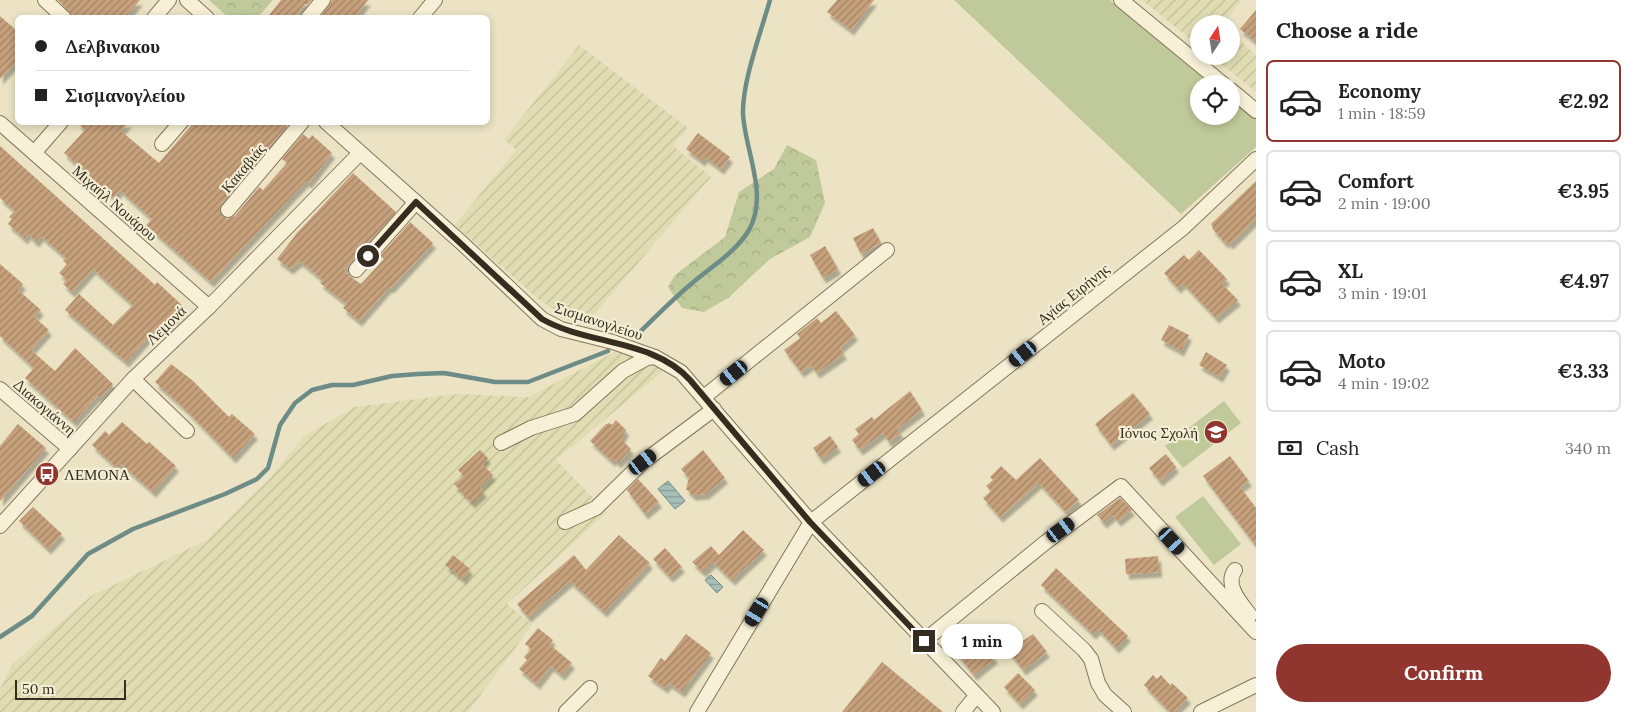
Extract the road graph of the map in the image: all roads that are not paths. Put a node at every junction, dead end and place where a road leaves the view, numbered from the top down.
1 (45, 0) edge
2 (169, 0) edge
3 (187, 0) edge
4 (323, 0) edge
5 (435, 0) edge
6 (1122, 0) edge
7 (61, 15) edge
8 (156, 15) edge
9 (204, 15) edge
10 (310, 15) edge
11 (422, 15) edge
12 (1212, 75) edge
13 (1240, 98) edge
14 (1256, 111) edge
15 (0, 123) edge
16 (59, 125) edge
17 (178, 125) edge
18 (299, 125) edge
19 (332, 125) edge
20 (162, 144) dead end
21 (34, 153) junction
22 (360, 153) junction
23 (1256, 159) edge
24 (416, 202) junction
25 (228, 210) dead end
26 (887, 250) dead end
27 (356, 270) dead end
28 (209, 307) junction
29 (655, 357) junction
30 (133, 379) junction
31 (0, 389) edge
32 (704, 397) junction
33 (714, 409) junction
34 (187, 431) dead end
35 (501, 443) dead end
36 (70, 449) junction
37 (565, 522) dead end
38 (810, 522) junction
39 (0, 526) edge
40 (1235, 570) dead end
41 (1042, 611) dead end
42 (1256, 624) edge
43 (1256, 632) edge
44 (924, 641) junction
45 (1256, 685) edge
46 (590, 688) dead end
47 (976, 696) junction
48 (566, 712) edge
49 (697, 712) edge
50 (963, 712) edge
51 (992, 712) edge
52 (1124, 712) edge
53 (1201, 712) edge

1 - 7 street
2 - 8 street
3 - 9 street
4 - 10 street
5 - 11 street
6 - 12 street
13 - 14 street
15 - 21 street, Μιχαήλ Νουάρου
16 - 21 street
17 - 20 street
18 - 25 street, Κακαβιάς
19 - 22 street, Σισμανογλείου
21 - 28 street, Μιχαήλ Νουάρου
22 - 24 street, Σισμανογλείου
22 - 28 street, Λεμονά
23 - 38 street, Αγίας Ειρήνης
24 - 27 street
24 - 29 street, Σισμανογλείου
26 - 32 street
28 - 30 street, Λεμονά
29 - 32 street, Σισμανογλείου
29 - 35 street
30 - 34 street
30 - 36 street, Λεμονά
31 - 36 street, Διακογιάννη
32 - 33 street, Σισμανογλείου
33 - 37 street
33 - 38 street, Σισμανογλείου
36 - 39 street, Λεμονά
38 - 44 street, Σισμανογλείου
38 - 49 street
40 - 42 street
41 - 52 street
43 - 44 street
44 - 47 street, Σισμανογλείου
45 - 53 street
46 - 48 street
47 - 50 street
47 - 51 street, Σισμανογλείου

